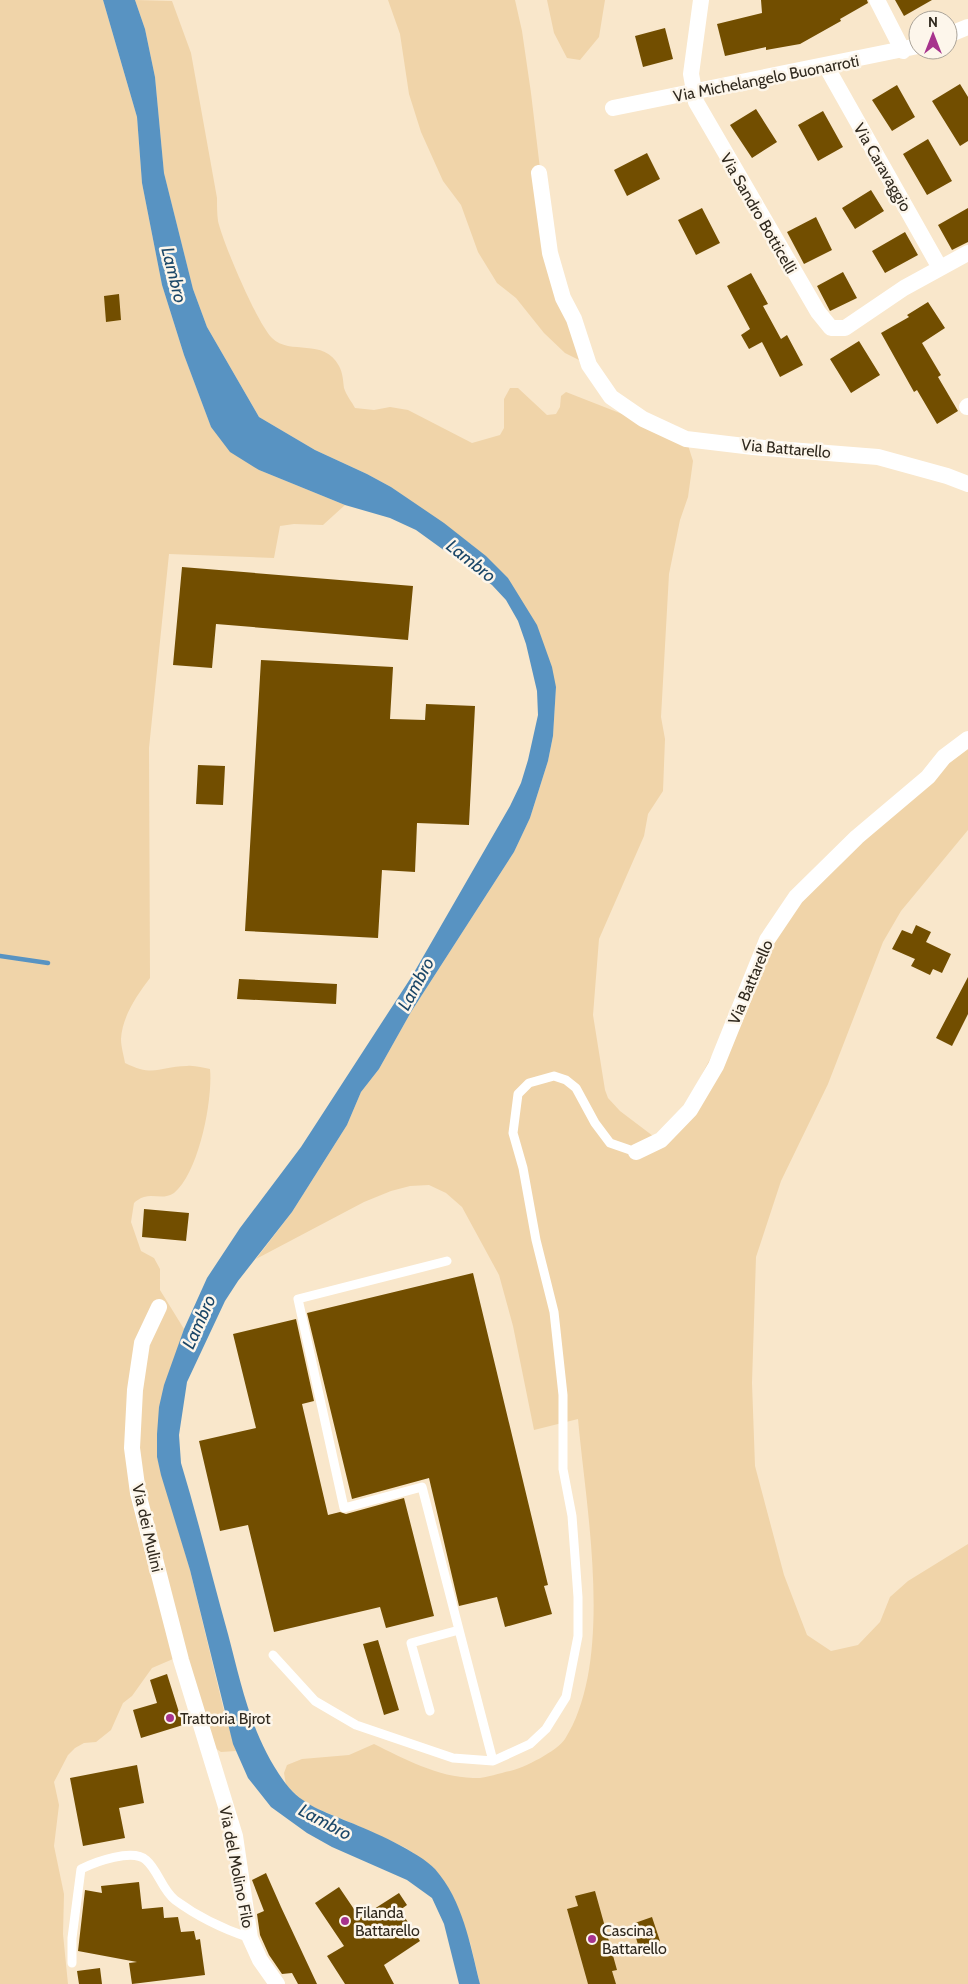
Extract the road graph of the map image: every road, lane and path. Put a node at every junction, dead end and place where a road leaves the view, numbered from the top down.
1 (701, 0) edge
2 (877, 0) edge
3 (908, 45) edge
4 (908, 48) edge
5 (826, 66) junction
6 (694, 93) junction
7 (613, 108) dead end
8 (539, 172) dead end
9 (968, 253) edge
10 (940, 268) junction
11 (968, 484) edge
12 (968, 739) edge
13 (636, 1152) joint
14 (446, 1261) dead end
15 (160, 1307) dead end
16 (459, 1630) junction
17 (273, 1656) dead end
18 (430, 1711) dead end
19 (207, 1746) joint
20 (493, 1760) junction
21 (250, 1938) junction
22 (72, 1963) dead end
23 (277, 1984) edge

1 - 6 street
2 - 3 street
4 - 5 street, Via Michelangelo Buonarroti
5 - 6 street, Via Michelangelo Buonarroti
5 - 10 street, Via Caravaggio
6 - 7 street, Via Michelangelo Buonarroti
6 - 10 street, Via Sandro Botticelli
8 - 11 street, Via Battarello
9 - 10 street
12 - 13 street, Via Battarello
13 - 20 lane
14 - 16 lane
15 - 19 street, Via dei Mulini
16 - 18 lane
16 - 20 lane
17 - 20 lane
19 - 21 street, Via del Molino Filo
21 - 22 lane
21 - 23 street, Via del Molino Filo

